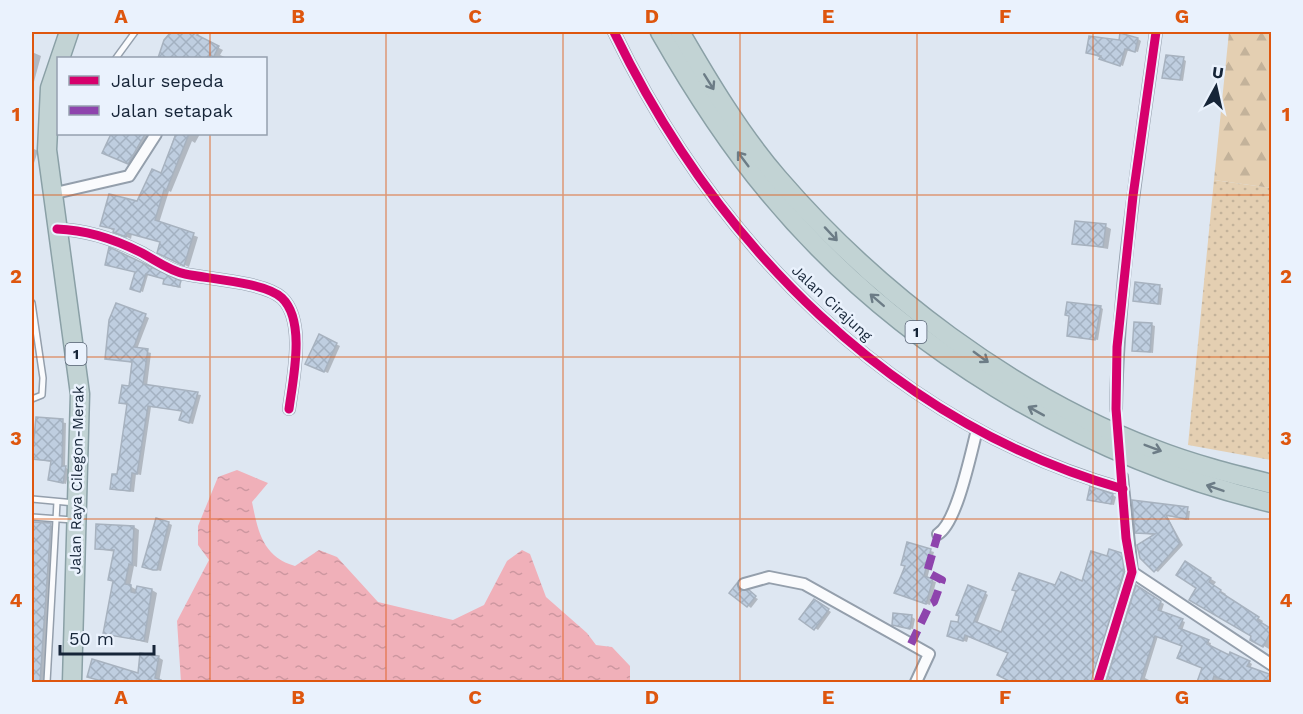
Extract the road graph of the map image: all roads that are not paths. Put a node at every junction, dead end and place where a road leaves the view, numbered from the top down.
1 (69, 32) edge
2 (135, 32) edge
3 (614, 32) edge
4 (660, 32) edge
5 (680, 32) edge
6 (1156, 32) edge
7 (60, 57) edge
8 (117, 57) edge
9 (57, 66) edge
10 (155, 135) edge
11 (51, 194) junction
12 (57, 229) junction
13 (32, 303) edge
14 (32, 399) edge
15 (289, 409) dead end
16 (1116, 409) tunnel mouth
17 (977, 429) junction
18 (1272, 483) edge
19 (32, 499) edge
20 (57, 502) junction
21 (1272, 503) edge
22 (78, 512) junction
23 (32, 517) edge
24 (56, 519) junction
25 (938, 534) dead end
26 (1132, 572) junction
27 (744, 584) dead end
28 (1272, 666) edge
29 (47, 682) edge
30 (72, 682) edge
31 (916, 682) edge
32 (1098, 682) edge

1 - 7 highway, Jalan Raya Cilegon-Merak / 1
2 - 8 lane
3 - 17 street, Jalan Cirajung
21 -> 4 highway, 1
5 -> 18 highway, 1
6 - 16 street
9 - 11 highway, Jalan Raya Cilegon-Merak / 1
10 - 11 street
11 - 12 highway, Jalan Raya Cilegon-Merak / 1
12 - 15 street
12 - 22 highway, Jalan Raya Cilegon-Merak / 1
13 - 14 lane
17 - 25 street
17 - 26 street, Jalan Cirajung
19 - 20 lane
20 - 22 lane
20 - 24 lane
22 - 24 lane
22 - 30 highway, Jalan Raya Cilegon-Merak / 1
23 - 24 lane
24 - 29 lane
26 - 28 street
26 - 32 street
27 - 31 street

